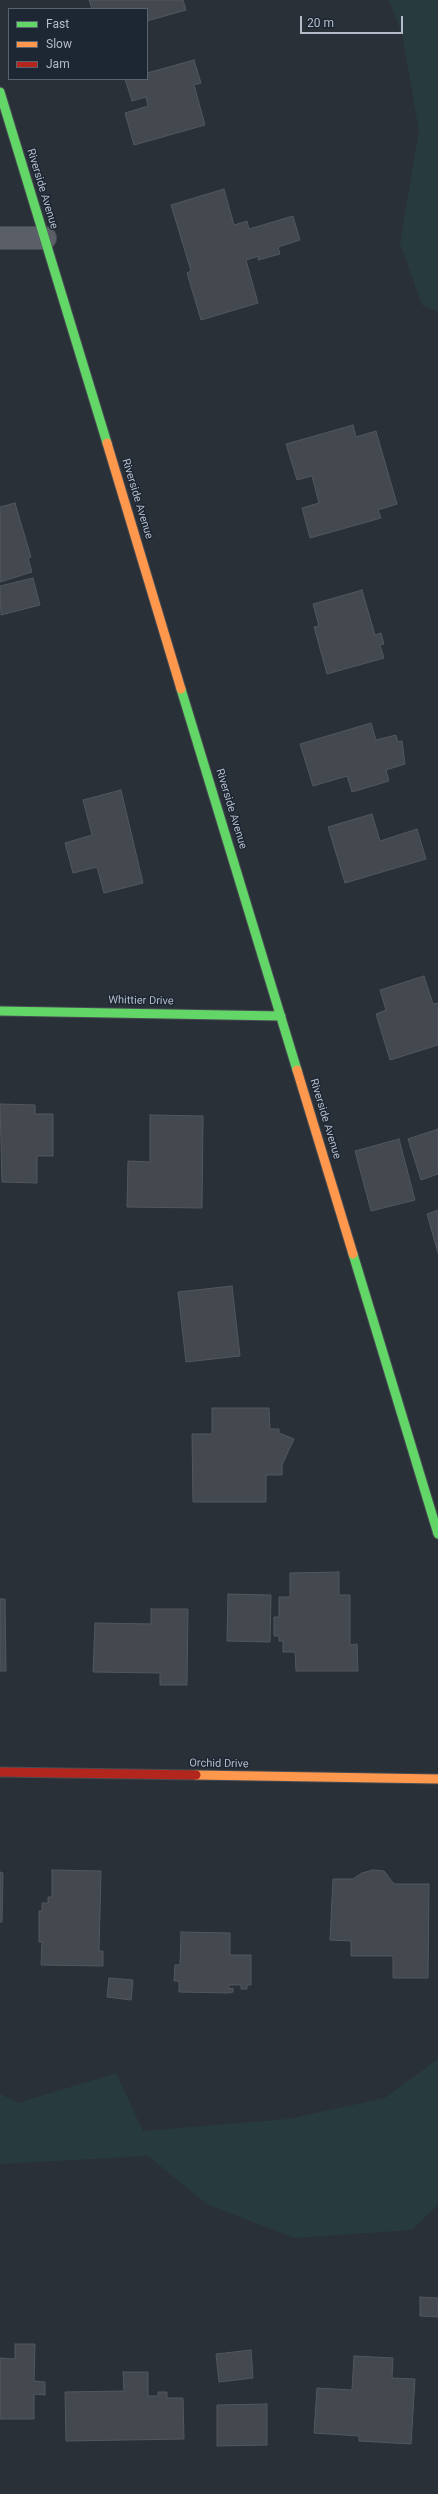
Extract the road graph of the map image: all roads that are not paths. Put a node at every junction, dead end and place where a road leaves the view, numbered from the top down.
1 (0, 92) edge
2 (0, 238) edge
3 (45, 238) junction
4 (0, 1011) edge
5 (281, 1016) junction
6 (438, 1534) edge
7 (0, 1772) edge
8 (438, 1779) edge

1 - 3 street, Riverside Avenue
2 - 3 street
3 - 5 street, Riverside Avenue
4 - 5 street, Whittier Drive
5 - 6 street, Riverside Avenue
7 - 8 street, Orchid Drive

